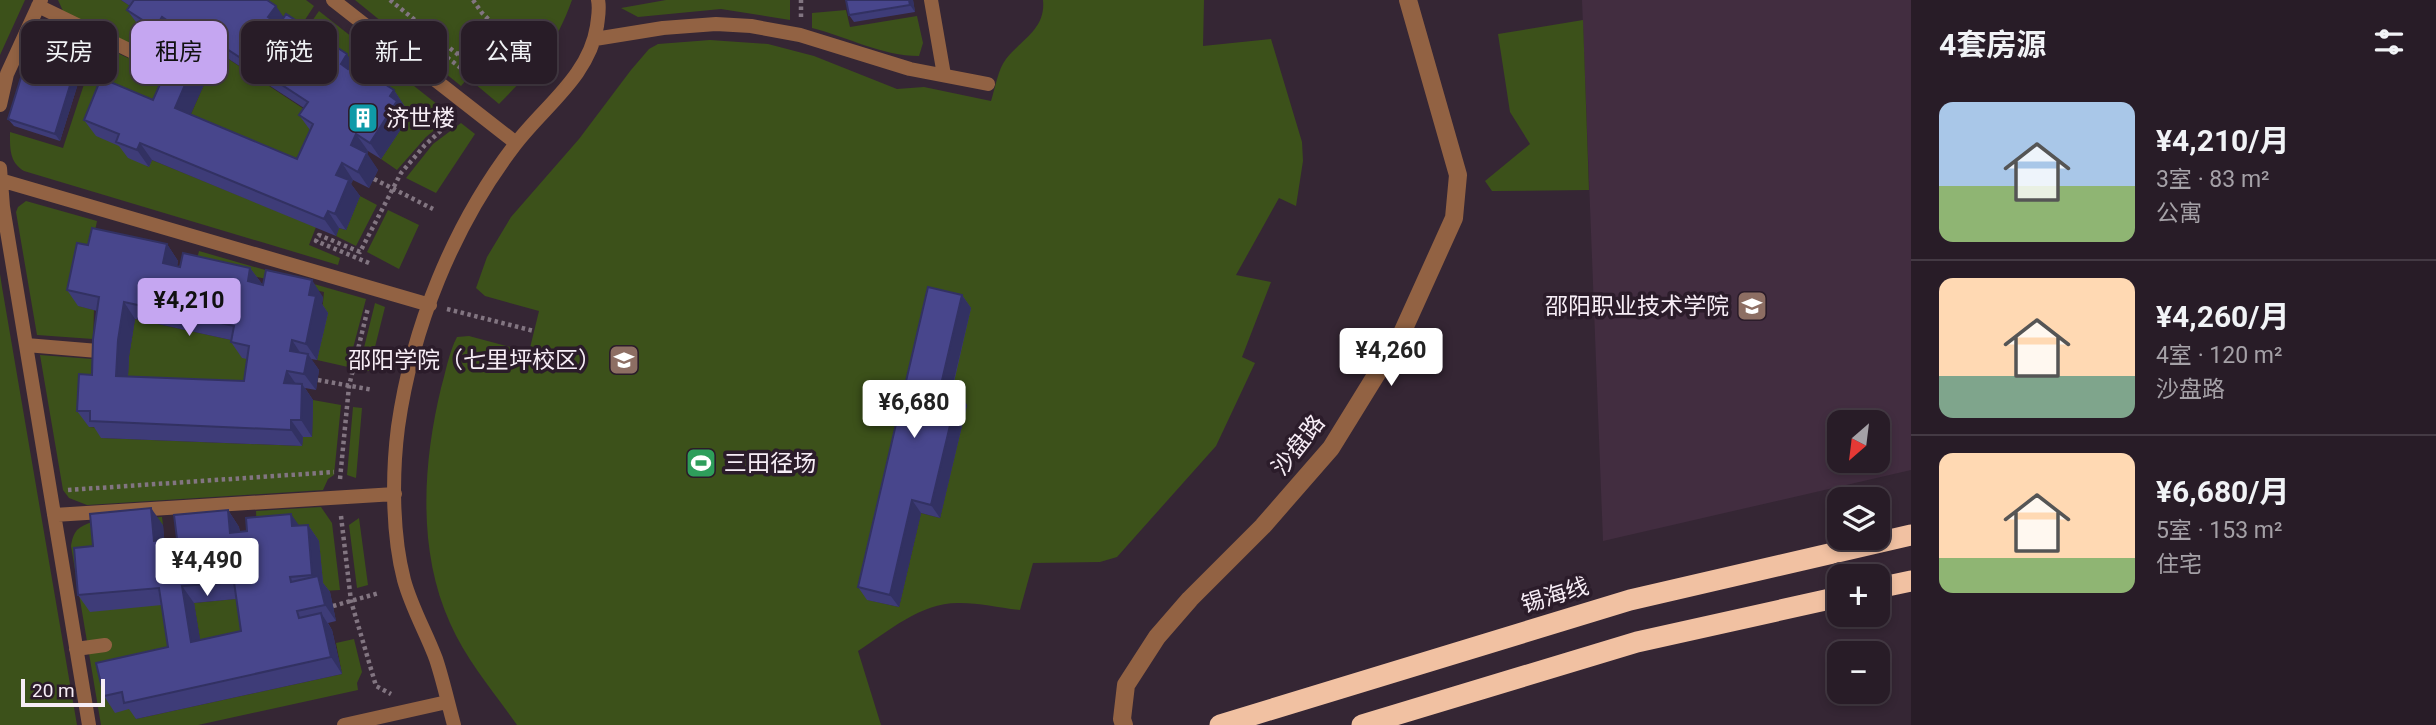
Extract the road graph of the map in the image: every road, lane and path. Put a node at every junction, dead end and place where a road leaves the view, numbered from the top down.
1 (333, 0) edge
2 (390, 0) edge
3 (472, 0) edge
4 (598, 0) edge
5 (801, 0) edge
6 (930, 0) edge
7 (1408, 0) edge
8 (40, 3) edge
9 (801, 10) dead end
10 (489, 20) joint
11 (595, 39) junction
12 (131, 50) edge
13 (458, 55) junction
14 (448, 68) dead end
15 (944, 75) junction
16 (988, 84) dead end
17 (0, 105) edge
18 (469, 106) junction
19 (516, 143) junction
20 (0, 168) edge
21 (374, 179) dead end
22 (0, 180) edge
23 (393, 189) junction
24 (433, 209) dead end
25 (348, 255) dead end
26 (373, 288) junction
27 (430, 305) junction
28 (534, 331) dead end
29 (26, 345) junction
30 (98, 351) edge
31 (318, 380) dead end
32 (349, 386) junction
33 (373, 390) dead end
34 (50, 491) junction
35 (395, 494) junction
36 (54, 515) junction
37 (341, 524) dead end
38 (1911, 535) edge
39 (1911, 581) edge
40 (1890, 585) edge
41 (379, 593) dead end
42 (1827, 600) edge
43 (351, 601) junction
44 (333, 606) dead end
45 (105, 645) dead end
46 (76, 649) junction
47 (376, 686) dead end
48 (447, 702) junction
49 (1260, 719) edge
50 (89, 725) edge
51 (344, 725) edge
52 (454, 725) edge
53 (1124, 725) edge
54 (1220, 725) edge
55 (1362, 725) edge

1 - 18 lane
2 - 13 path
3 - 10 path
4 - 11 lane
5 - 9 path
6 - 15 lane
7 - 53 street, 沙盘路
8 - 12 lane
8 - 17 lane
10 - 13 path
11 - 15 lane
11 - 19 lane
13 - 14 path
15 - 16 lane
18 - 19 lane
18 - 23 path
19 - 27 lane
20 - 22 lane
21 - 23 path
22 - 26 lane
22 - 29 lane
23 - 24 path
23 - 25 path
26 - 27 lane
26 - 32 path
27 - 28 path
27 - 35 lane
29 - 30 lane
29 - 34 lane
31 - 32 path
32 - 33 path
32 - 34 path
34 - 36 lane
35 - 36 lane
35 - 48 lane
36 - 46 lane
37 - 43 path
38 - 49 highway, 锡海线
39 - 40 highway
41 - 43 path
42 - 55 highway
43 - 44 path
43 - 47 path
45 - 46 lane
46 - 50 lane
48 - 51 lane
48 - 52 lane
49 - 54 highway, 锡海线

